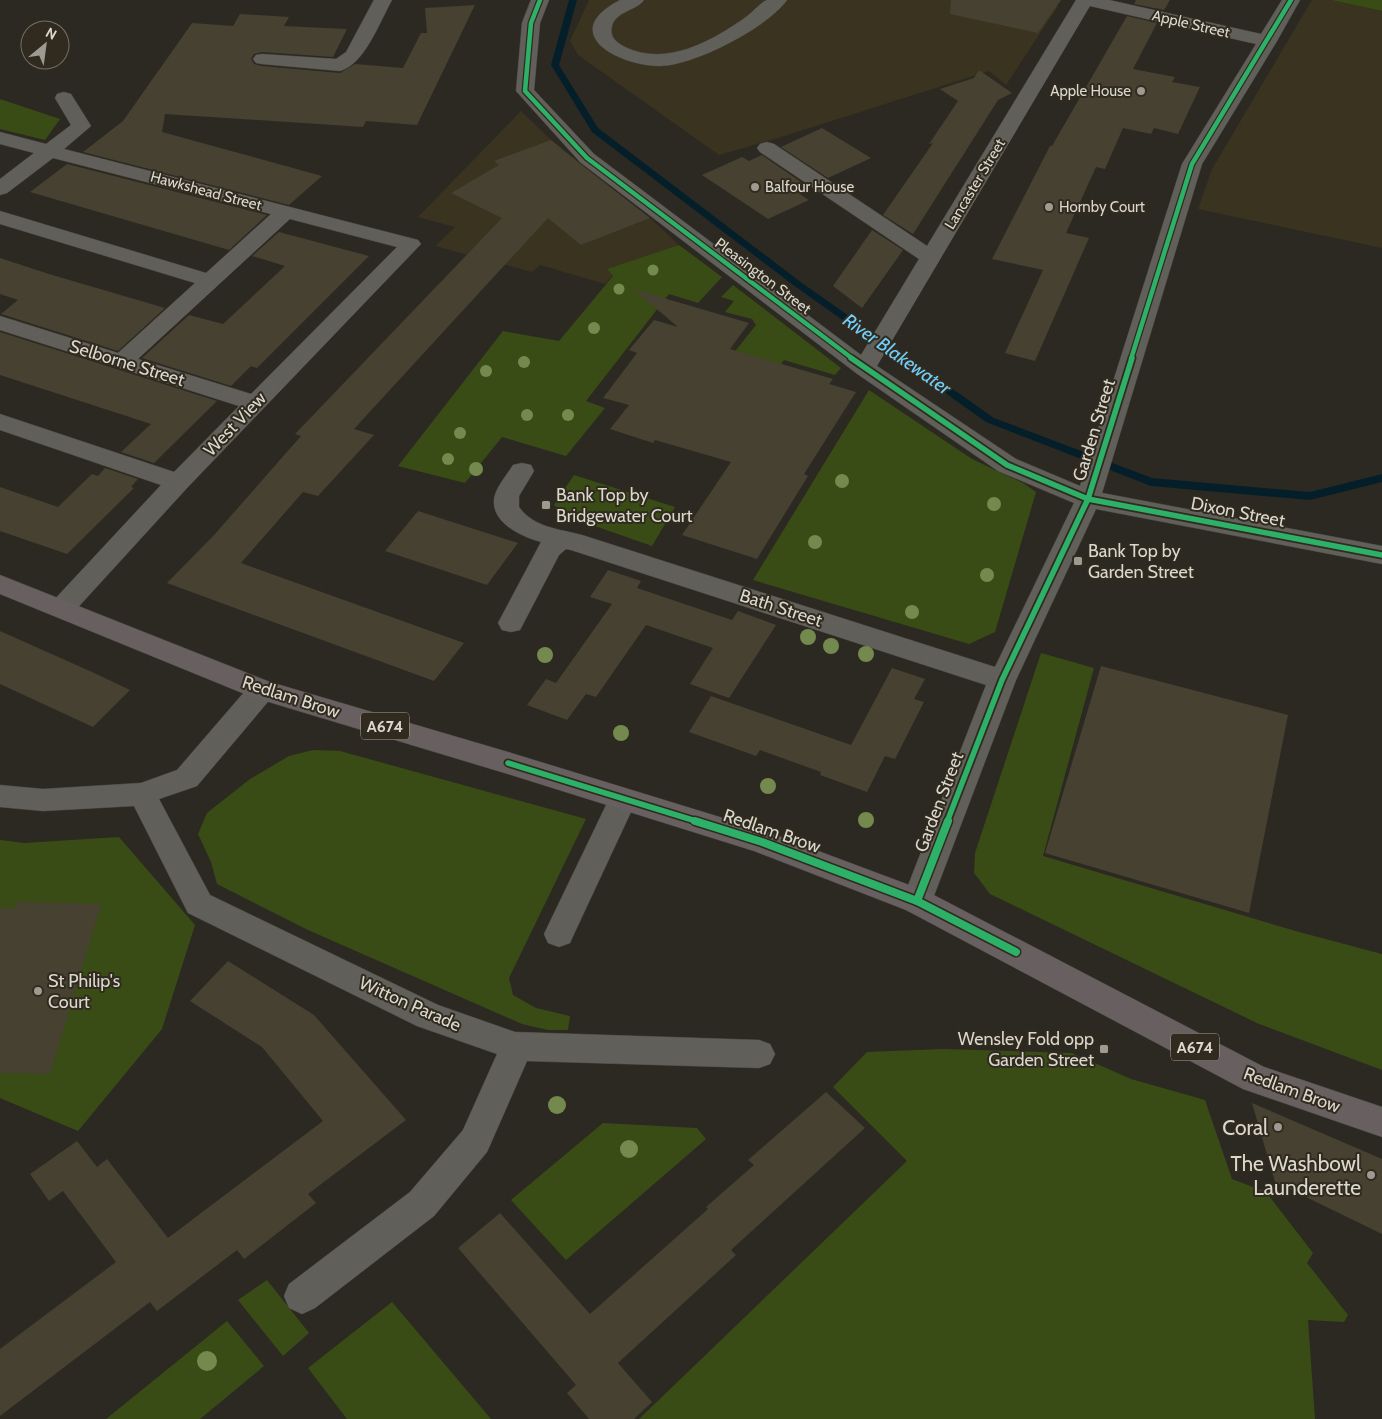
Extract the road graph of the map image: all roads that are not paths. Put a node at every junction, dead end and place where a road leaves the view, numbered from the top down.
1 (383, 0) edge
2 (540, 0) edge
3 (635, 0) edge
4 (778, 0) edge
5 (1085, 0) edge
6 (1291, 0) edge
7 (1114, 3) edge
8 (1268, 41) junction
9 (262, 59) dead end
10 (64, 98) dead end
11 (0, 138) edge
12 (767, 148) dead end
13 (50, 150) junction
14 (0, 189) edge
15 (286, 212) junction
16 (0, 217) edge
17 (411, 244) joint
18 (931, 258) junction
19 (210, 281) junction
20 (0, 323) edge
21 (870, 360) junction
22 (122, 361) junction
23 (255, 403) junction
24 (0, 422) edge
25 (522, 471) dead end
26 (178, 482) junction
27 (1088, 499) junction
28 (560, 541) junction
29 (1382, 555) edge
30 (0, 584) edge
31 (62, 608) junction
32 (511, 623) dead end
33 (1002, 680) junction
34 (262, 690) junction
35 (142, 794) junction
36 (0, 796) edge
37 (623, 799) junction
38 (917, 901) junction
39 (560, 934) dead end
40 (515, 1046) junction
41 (759, 1054) dead end
42 (1382, 1122) edge
43 (302, 1296) dead end

1 - 9 street
2 - 21 street, Pleasington Street
3 - 4 street
5 - 7 street, Apple Street
5 - 18 street, Lancaster Street
6 - 8 street, Garden Street
7 - 8 street, Apple Street
8 - 27 street, Garden Street
10 - 13 street
11 - 13 street, Hawkshead Street
12 - 18 street
13 - 14 street
13 - 15 street, Hawkshead Street
15 - 17 street, Hawkshead Street
15 - 19 street
16 - 19 street
17 - 23 street, West View
18 - 21 street, Lancaster Street
19 - 22 street
20 - 22 street, Selborne Street
21 - 27 street, Pleasington Street
22 - 23 street, Selborne Street
23 - 26 street, West View
24 - 26 street
25 - 28 street, Bath Street
26 - 31 street, West View
27 - 29 street, Dixon Street
27 - 33 street, Garden Street
28 - 32 street
28 - 33 street, Bath Street
30 - 31 main road, A674
31 - 34 main road, Redlam Brow / A674
33 - 38 street, Garden Street
34 - 35 street
34 - 37 main road, Redlam Brow / A674
35 - 36 street
35 - 40 street, Witton Parade
37 - 38 main road, Redlam Brow / A674
37 - 39 street
38 - 42 main road, Redlam Brow / A674
40 - 41 street, Witton Parade
40 - 43 street

